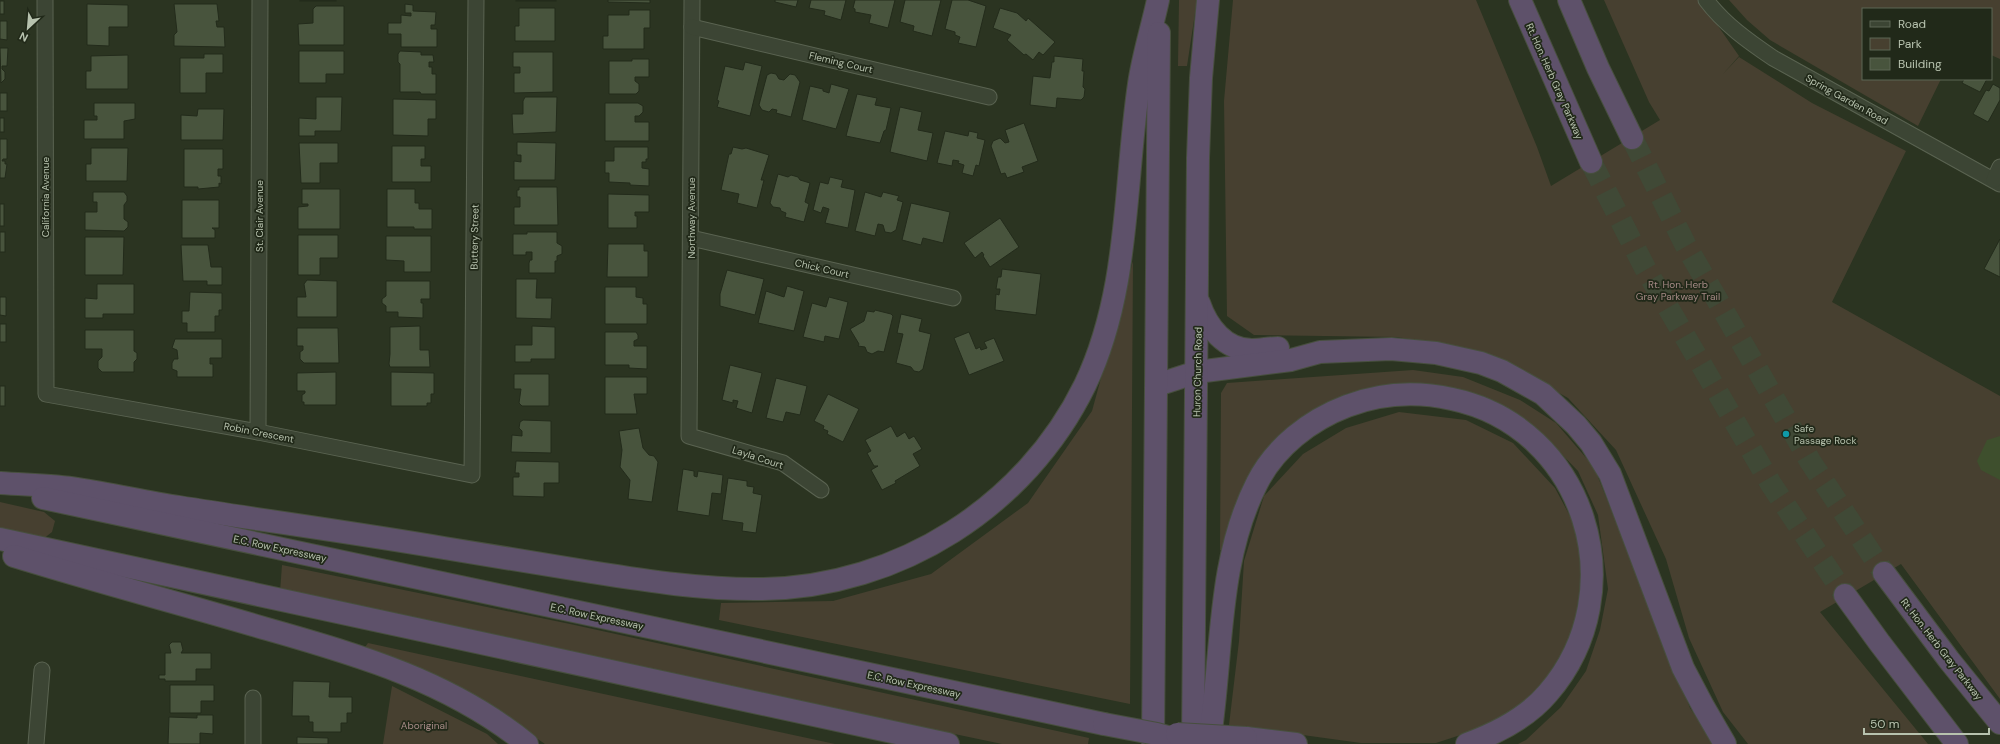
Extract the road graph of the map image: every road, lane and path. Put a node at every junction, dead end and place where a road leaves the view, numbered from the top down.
1 (46, 0) edge
2 (260, 0) edge
3 (476, 0) edge
4 (692, 0) edge
5 (1159, 0) edge
6 (1208, 0) edge
7 (1520, 0) edge
8 (1569, 0) edge
9 (1706, 0) edge
10 (692, 27) junction
11 (989, 97) dead end
12 (1632, 138) tunnel mouth
13 (1591, 162) tunnel mouth
14 (1998, 177) edge
15 (691, 238) junction
16 (952, 298) dead end
17 (1198, 298) junction
18 (1320, 352) junction
19 (1197, 372) junction
20 (1157, 385) junction
21 (46, 394) joint
22 (258, 432) junction
23 (689, 436) joint
24 (472, 475) joint
25 (0, 483) edge
26 (0, 488) edge
27 (821, 490) dead end
28 (0, 539) edge
29 (0, 551) edge
30 (1884, 573) tunnel mouth
31 (1845, 595) tunnel mouth
32 (42, 670) dead end
33 (253, 698) dead end
34 (2000, 724) edge
35 (1152, 740) edge
36 (36, 744) edge
37 (253, 744) edge
38 (527, 744) edge
39 (948, 744) edge
40 (1193, 744) edge
41 (1209, 744) edge
42 (1296, 744) edge
43 (1467, 744) edge
44 (1725, 744) edge
45 (1957, 744) edge

1 - 21 street, California Avenue
2 - 22 street, St. Clair Avenue
3 - 24 street, Buttery Street
4 - 10 street, Northway Avenue
5 - 20 highway
5 - 25 highway
6 - 17 highway, Huron Church Road
7 - 13 highway, Rt. Hon. Herb Gray Parkway
8 - 12 highway
9 - 14 street, Spring Garden Road
10 - 11 street, Fleming Court
10 - 15 street, Northway Avenue
15 - 16 street, Chick Court
15 - 23 street, Northway Avenue
17 - 18 highway
17 - 19 highway, Huron Church Road
18 - 19 highway
18 - 44 highway
19 - 20 highway
19 - 40 highway, Huron Church Road
20 - 35 highway
21 - 22 street, Robin Crescent
22 - 24 street, Robin Crescent
23 - 27 street, Layla Court
26 - 35 highway, E.C. Row Expressway, bridge
28 - 39 highway
29 - 38 highway
30 - 34 highway, Rt. Hon. Herb Gray Parkway
31 - 45 highway
32 - 36 street
33 - 37 street
35 - 40 highway, E.C. Row Expressway, bridge
35 - 42 highway, bridge
41 - 43 highway

